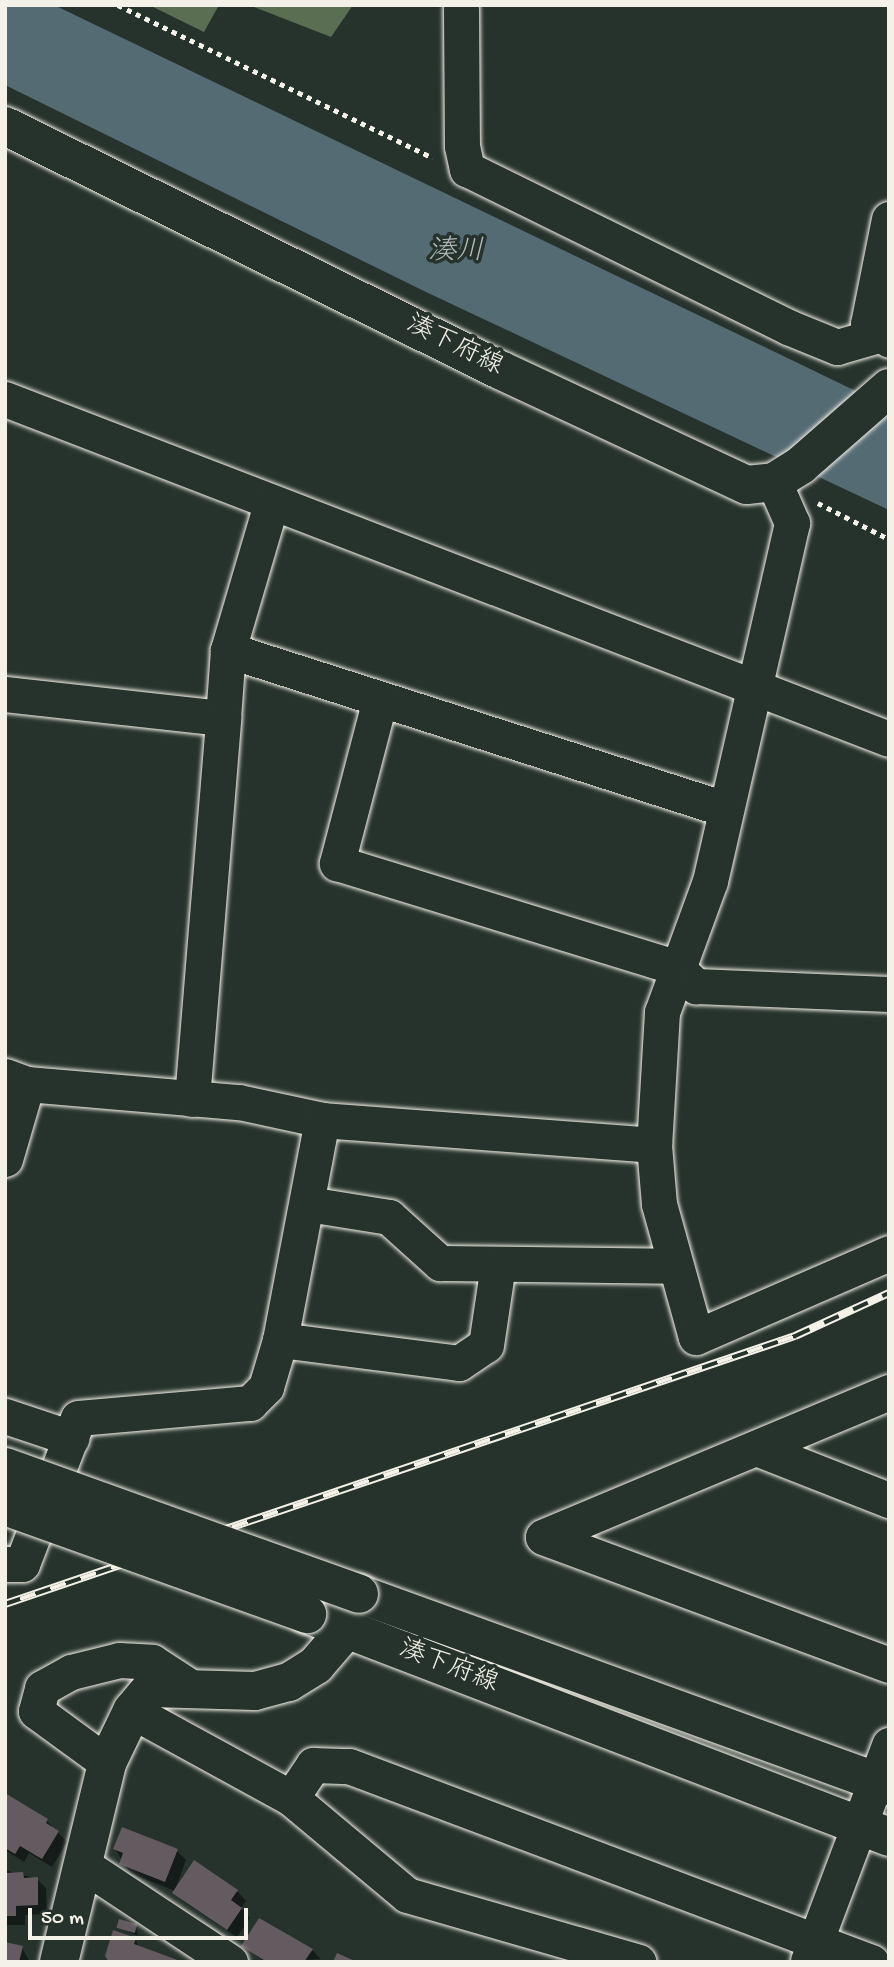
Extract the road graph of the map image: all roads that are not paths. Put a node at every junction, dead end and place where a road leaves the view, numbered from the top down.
1 (461, 9) dead end
2 (5, 126) edge
3 (889, 219) edge
4 (885, 337) edge
5 (889, 388) edge
6 (5, 399) edge
7 (788, 473) junction
8 (271, 504) junction
9 (228, 650) junction
10 (752, 684) junction
11 (5, 694) edge
12 (380, 699) junction
13 (223, 718) junction
14 (889, 739) edge
15 (725, 809) junction
16 (676, 967) junction
17 (889, 994) edge
18 (16, 1080) edge
19 (192, 1099) junction
20 (322, 1120) junction
21 (654, 1145) junction
22 (5, 1159) edge
23 (308, 1204) junction
24 (889, 1253) edge
25 (498, 1265) junction
26 (674, 1266) junction
27 (280, 1340) junction
28 (889, 1392) edge
29 (5, 1416) edge
30 (71, 1438) junction
31 (756, 1448) junction
32 (5, 1467) edge
33 (889, 1500) edge
34 (5, 1506) edge
35 (5, 1564) edge
36 (353, 1612) junction
37 (889, 1665) edge
38 (192, 1688) junction
39 (132, 1711) junction
40 (889, 1745) edge
41 (107, 1763) junction
42 (882, 1784) edge
43 (291, 1798) junction
44 (873, 1831) edge
45 (85, 1866) junction
46 (811, 1952) edge
47 (59, 1962) edge
48 (230, 1962) edge
49 (639, 1962) edge
50 (872, 1962) edge

1 - 4 street
2 - 7 main road, 湊下府線
3 - 4 street
5 - 7 main road
6 - 8 street
7 - 10 street
8 - 9 street
8 - 10 street
9 - 12 street
9 - 13 street
10 - 14 street
10 - 15 street
11 - 13 street
12 - 15 street
12 - 16 street
13 - 19 street
15 - 16 street
16 - 17 street
16 - 21 street
18 - 19 street
18 - 22 street
19 - 20 street
20 - 21 street
20 - 23 street
21 - 26 street
23 - 25 street
23 - 27 street
24 - 26 street
25 - 26 street
25 - 27 street
27 - 30 street
28 - 31 street
29 - 30 street
30 - 35 street
31 - 33 street
31 - 37 street
32 - 36 main road, 湊下府線, bridge
34 - 36 main road, 湊下府線, bridge
36 - 38 main road
36 - 42 main road, 湊下府線
36 - 44 main road, 湊下府線
38 - 39 main road
38 - 41 street
39 - 41 main road
39 - 43 street
40 - 42 street
41 - 45 main road
42 - 44 street
43 - 46 street
43 - 49 street
44 - 46 street
45 - 47 main road
45 - 48 street
46 - 50 street

